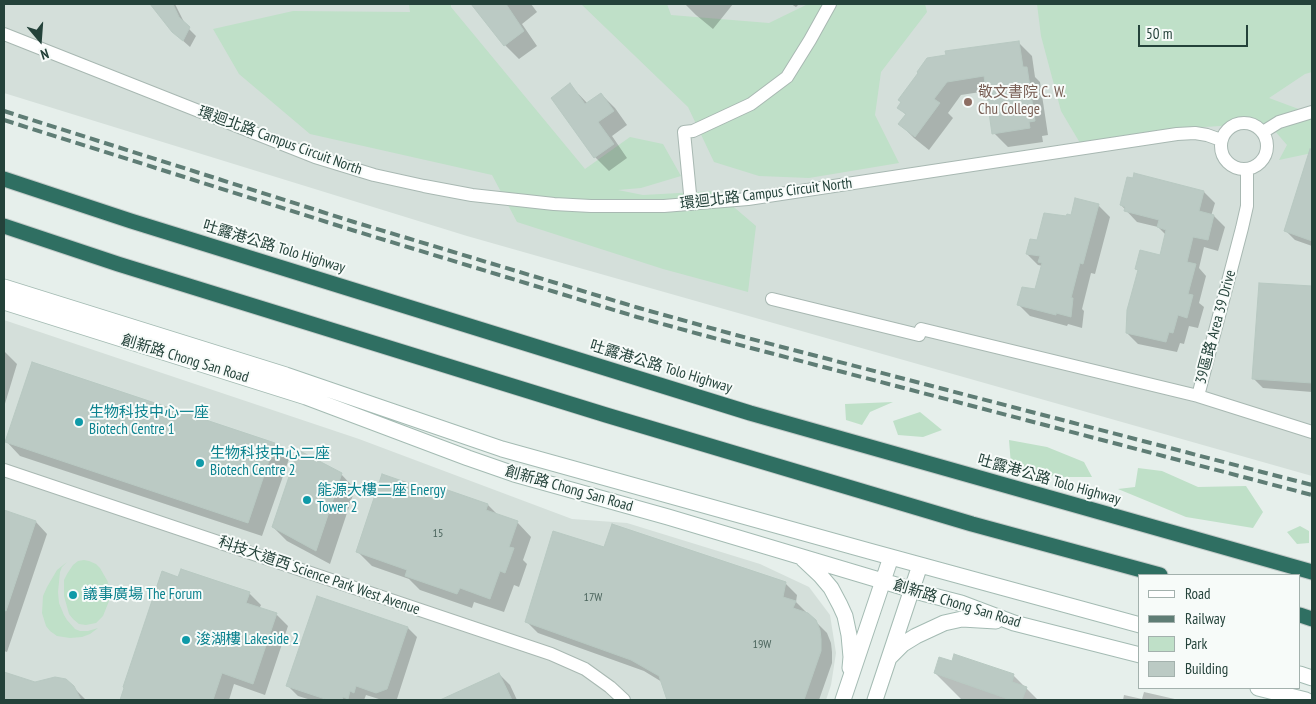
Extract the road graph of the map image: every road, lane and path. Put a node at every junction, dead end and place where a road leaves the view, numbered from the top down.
1 (830, 4) edge
2 (4, 34) edge
3 (1312, 112) edge
4 (1263, 132) junction
5 (1221, 140) junction
6 (1247, 168) junction
7 (4, 179) edge
8 (691, 204) junction
9 (4, 226) edge
10 (4, 287) edge
11 (772, 299) dead end
12 (4, 302) edge
13 (1198, 396) junction
14 (1312, 432) edge
15 (4, 470) edge
16 (800, 557) junction
17 (891, 557) junction
18 (920, 565) junction
19 (1312, 572) edge
20 (1156, 574) edge
21 (883, 581) junction
22 (912, 590) junction
23 (1014, 622) junction
24 (1138, 623) edge
25 (1138, 654) edge
26 (889, 658) junction
27 (849, 685) junction
28 (1262, 689) edge
29 (624, 700) edge
30 (843, 700) edge
31 (875, 700) edge
32 (1306, 700) edge

1 - 8 street
2 - 8 street, 環迴北路 Campus Circuit North
3 - 4 street
4 - 5 street
4 - 6 street
5 - 6 street
5 - 8 street, 環迴北路 Campus Circuit North
6 - 13 street, 39區路 Area 39 Drive
7 - 19 highway, 吐露港公路 Tolo Highway
9 - 20 highway
10 - 17 main road, 創新路 Chong San Road
11 - 13 street
12 - 16 main road, 創新路 Chong San Road
13 - 14 street, 39區路 Area 39 Drive
15 - 29 street, 科技大道西 Science Park West Avenue
16 - 21 main road, 創新路 Chong San Road
16 - 27 main road
17 - 18 main road, 創新路 Chong San Road
17 - 21 main road
18 - 22 main road
18 - 24 main road, 創新路 Chong San Road
21 - 22 main road, 創新路 Chong San Road
21 - 27 main road
22 - 23 main road, 創新路 Chong San Road
22 - 26 main road
23 - 25 main road, 創新路 Chong San Road
23 - 26 main road
26 - 31 main road
27 - 30 main road
28 - 32 main road

